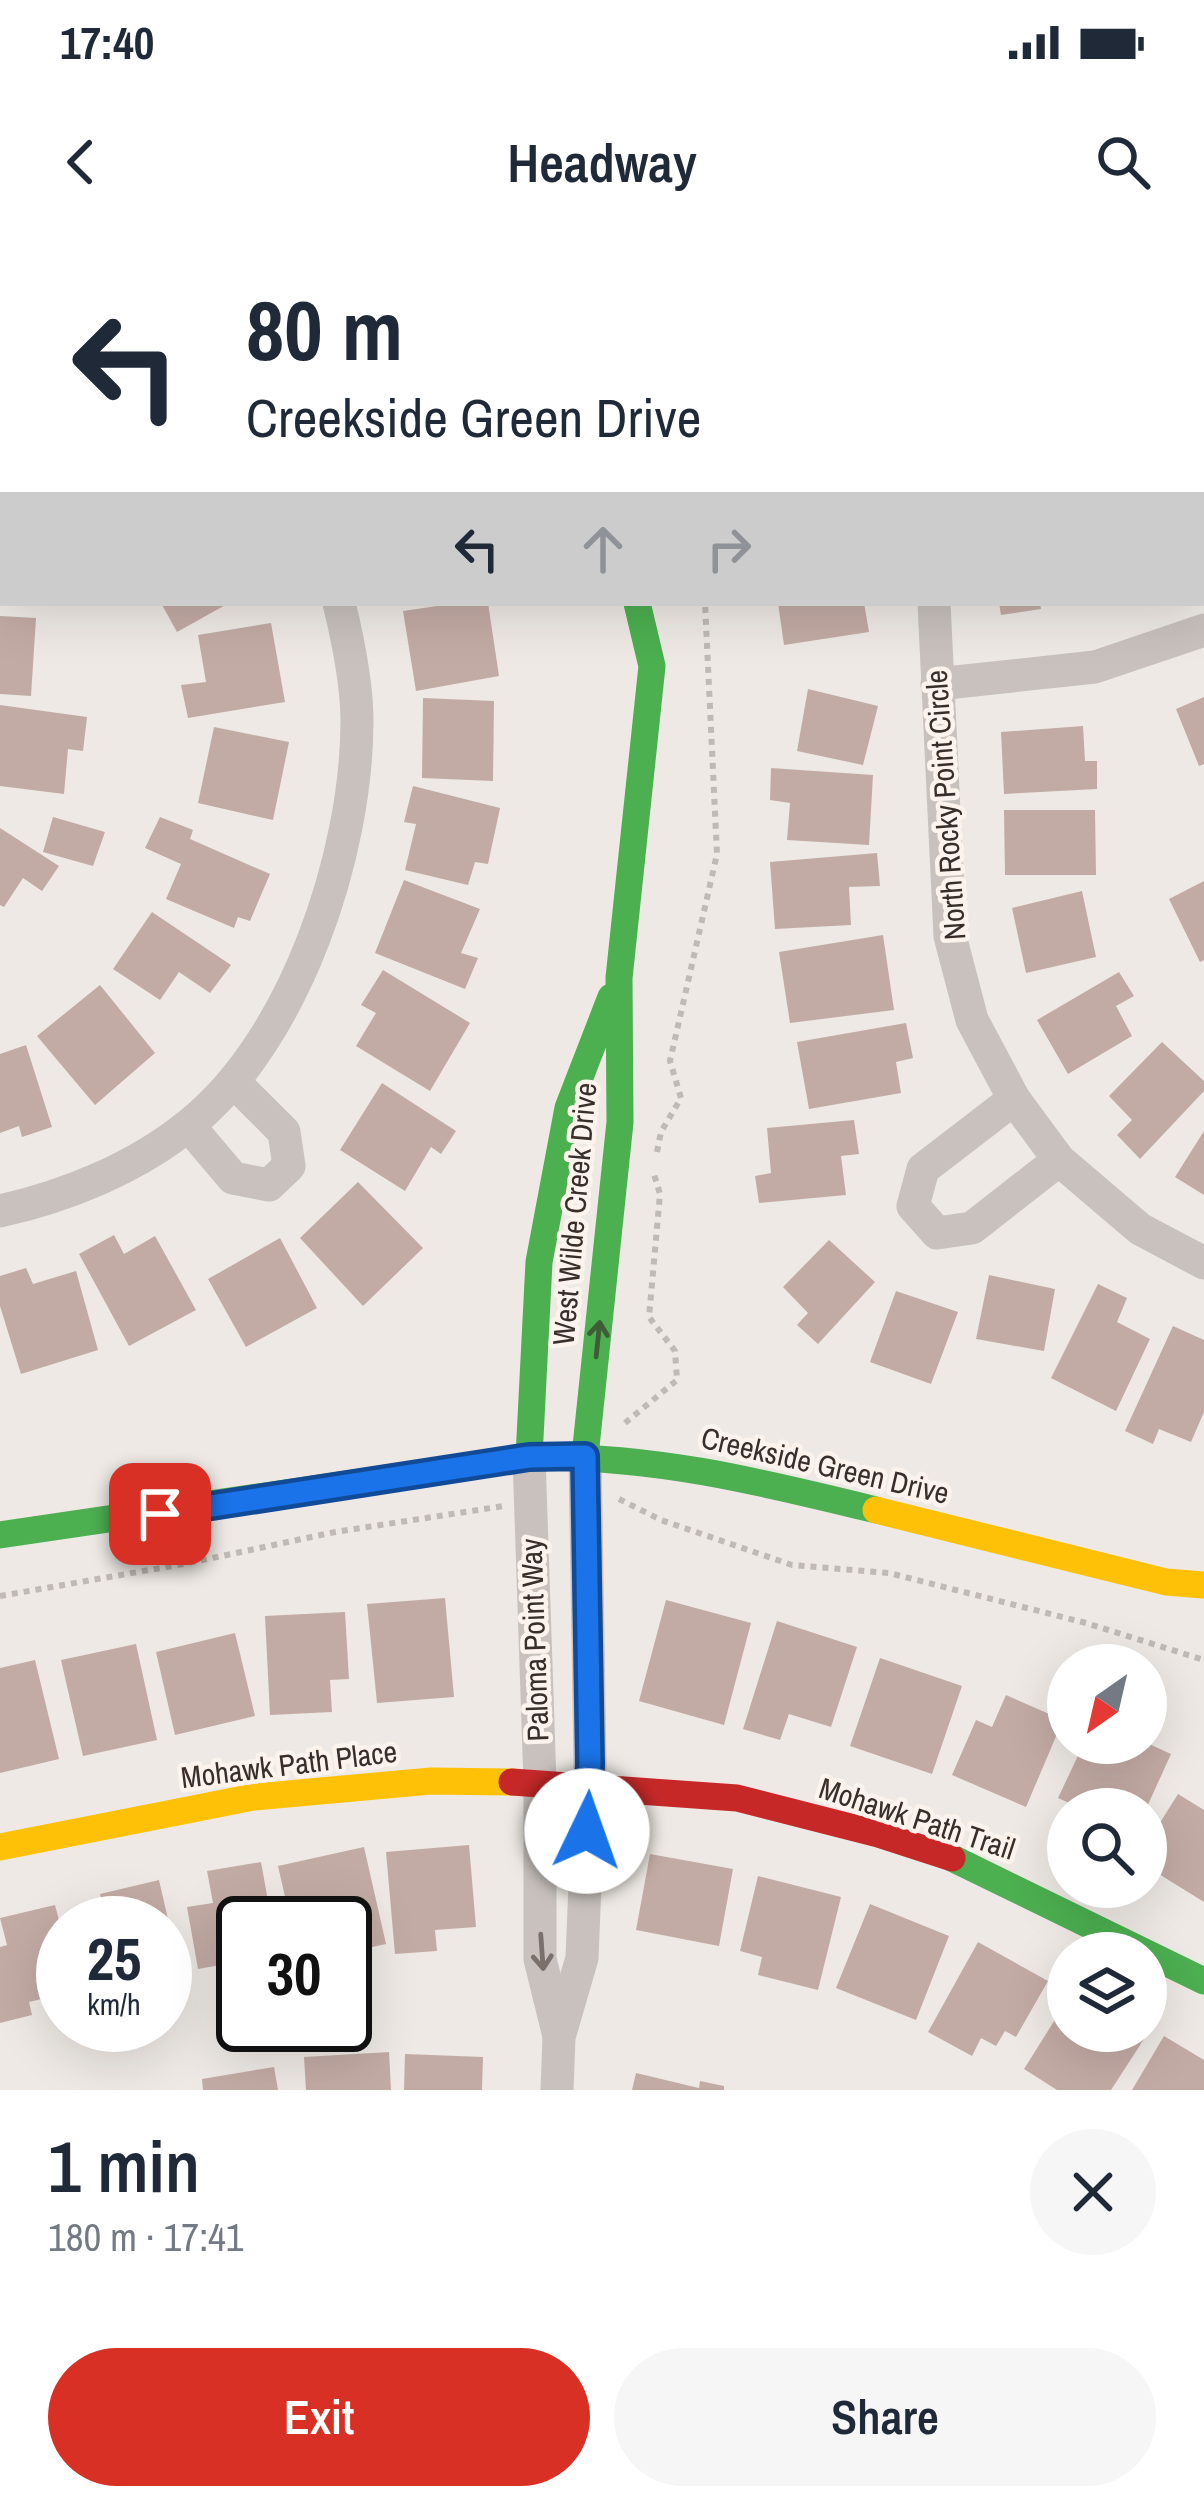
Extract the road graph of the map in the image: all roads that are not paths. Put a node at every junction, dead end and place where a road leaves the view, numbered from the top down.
1 (340, 606) edge
2 (638, 606) edge
3 (934, 606) edge
4 (1204, 630) edge
5 (937, 684) junction
6 (619, 978) junction
7 (234, 1082) junction
8 (1014, 1099) junction
9 (189, 1126) junction
10 (1059, 1160) junction
11 (0, 1211) edge
12 (1204, 1263) edge
13 (585, 1456) junction
14 (529, 1457) junction
15 (0, 1535) edge
16 (1204, 1585) edge
17 (540, 1783) junction
18 (589, 1789) junction
19 (0, 1847) edge
20 (1204, 1982) edge
21 (559, 2037) junction
22 (557, 2090) edge

1 - 7 street
2 - 6 street, West Wilde Creek Drive
3 - 5 street, North Rocky Point Circle
4 - 5 street
5 - 8 street, North Rocky Point Circle
13 -> 6 street, West Wilde Creek Drive
6 - 14 street, West Wilde Creek Drive
7 - 9 street
7 - 9 street
8 - 10 street, North Rocky Point Circle
8 - 10 street
9 - 11 street
10 - 12 street, North Rocky Point Circle
13 - 14 street, Creekside Green Drive
13 - 16 street, Creekside Green Drive
13 - 18 street, Paloma Point Way
14 - 15 street, Creekside Green Drive
14 - 17 street, Paloma Point Way
17 - 18 street, Mohawk Path Place
17 - 19 street, Mohawk Path Place
17 -> 21 street, Paloma Point Way
18 - 20 street, Mohawk Path Trail
18 - 21 street, Paloma Point Way
21 - 22 street, Paloma Point Way

